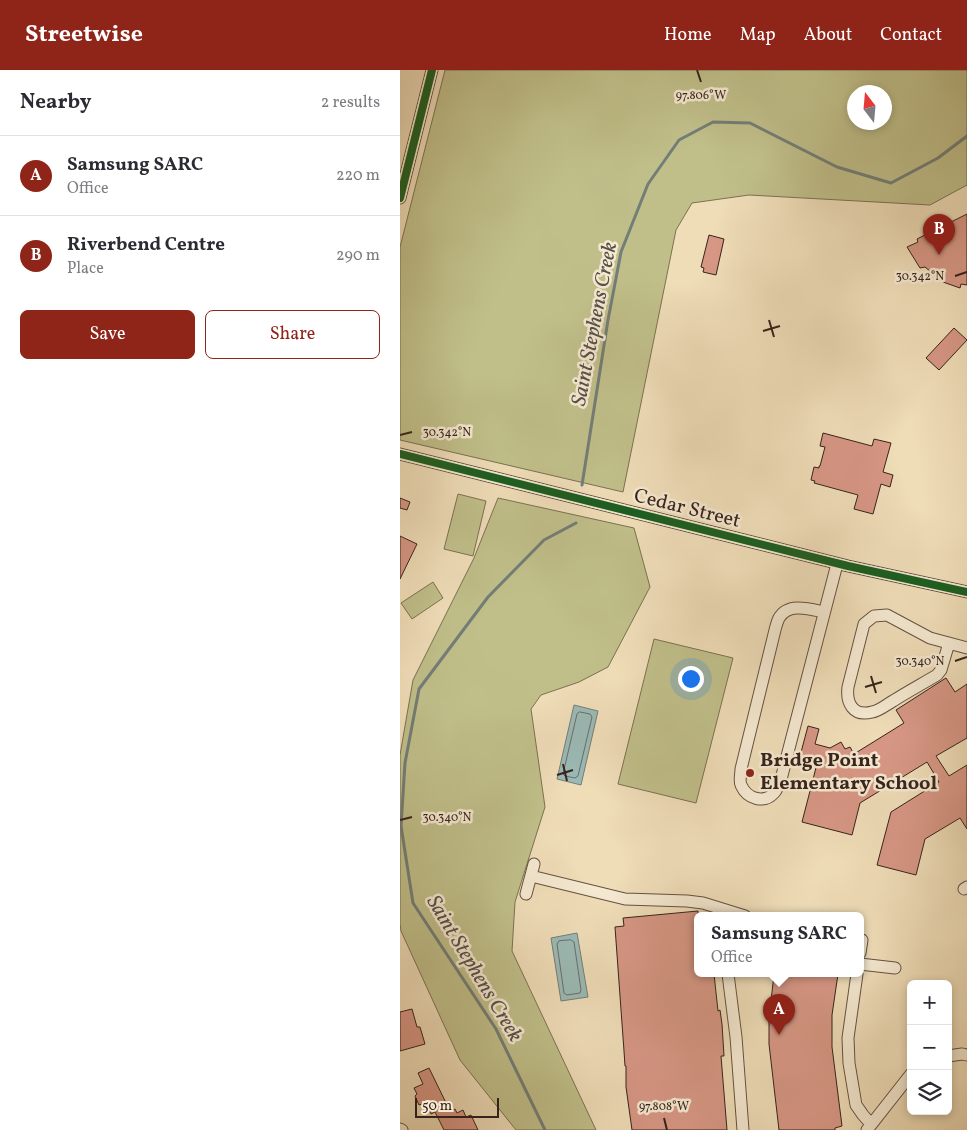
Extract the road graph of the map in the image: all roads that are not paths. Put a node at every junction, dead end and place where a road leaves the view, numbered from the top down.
1 (432, 70) edge
2 (400, 198) edge
3 (400, 454) edge
4 (837, 564) junction
5 (967, 592) edge
6 (824, 612) junction
7 (949, 643) junction
8 (967, 648) edge
9 (534, 864) dead end
10 (530, 876) junction
11 (526, 894) dead end
12 (723, 912) edge
13 (864, 964) edge
14 (895, 968) dead end
15 (728, 977) edge
16 (857, 977) edge
17 (952, 1055) edge
18 (967, 1055) edge
19 (907, 1079) edge
20 (869, 1127) edge
21 (743, 1130) edge

1 - 2 street
3 - 4 street, Cedar Street
4 - 5 street, Cedar Street
4 - 6 street
6 - 6 street
7 - 7 street
7 - 8 street
9 - 10 street
10 - 11 street
10 - 12 street
13 - 14 street
15 - 21 street
16 - 20 street
17 - 18 street
19 - 20 street

